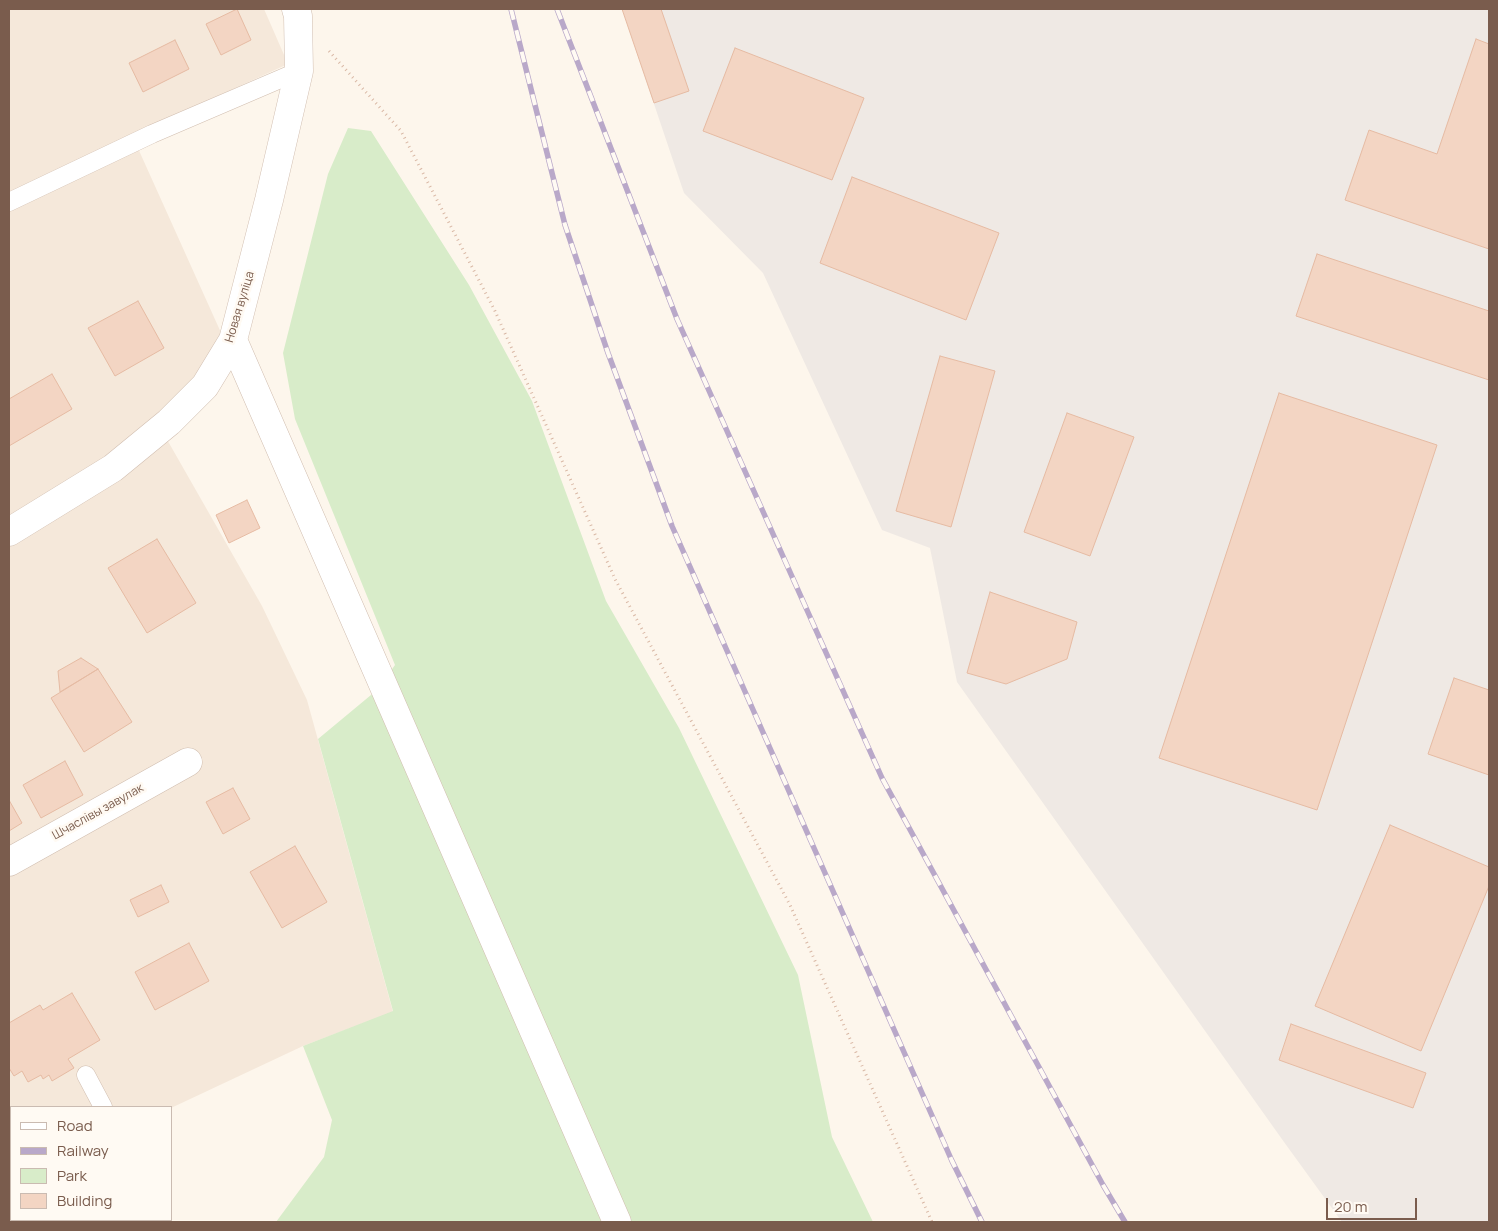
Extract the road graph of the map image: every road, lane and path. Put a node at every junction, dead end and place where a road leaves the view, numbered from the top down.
1 (297, 12) edge
2 (299, 71) junction
3 (9, 202) edge
4 (233, 340) junction
5 (9, 532) edge
6 (188, 762) dead end
7 (9, 862) edge
8 (86, 1075) dead end
9 (102, 1106) edge
10 (617, 1222) edge
11 (932, 1222) edge

1 - 2 street, Новая вуліца
1 - 11 path
2 - 3 lane
2 - 4 street, Новая вуліца
4 - 5 street, Новая вуліца
4 - 10 street
6 - 7 street, Шчаслівы завулак
8 - 9 lane

